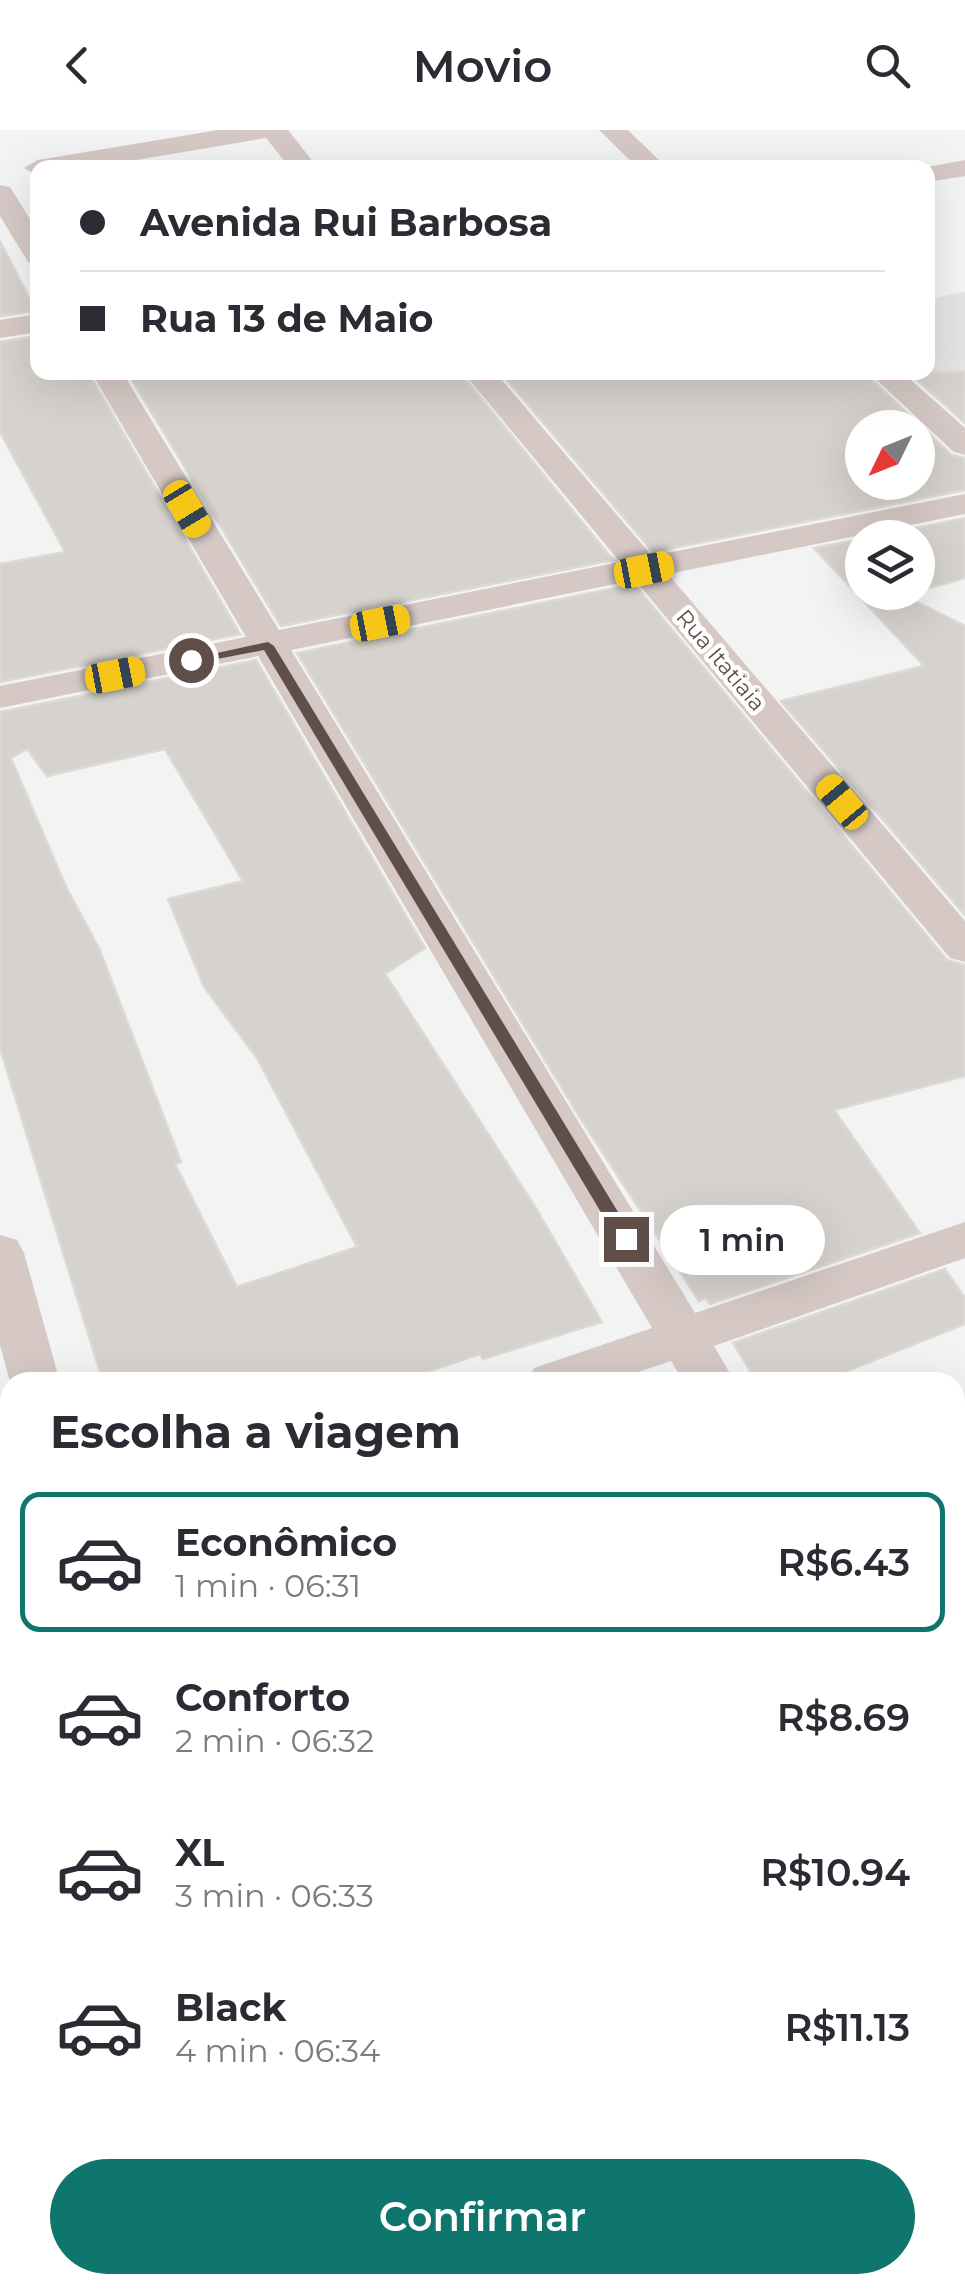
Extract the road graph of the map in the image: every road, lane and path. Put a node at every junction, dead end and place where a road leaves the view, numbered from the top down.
1 (270, 130) edge
2 (612, 130) edge
3 (87, 160) edge
4 (298, 160) edge
5 (645, 160) edge
6 (965, 168) edge
7 (30, 169) edge
8 (935, 173) edge
9 (0, 174) edge
10 (0, 193) edge
11 (30, 243) edge
12 (30, 324) edge
13 (0, 329) edge
14 (111, 380) edge
15 (485, 380) edge
16 (892, 380) edge
17 (965, 446) edge
18 (965, 504) edge
19 (644, 570) junction
20 (268, 646) junction
21 (0, 697) edge
22 (965, 948) edge
23 (965, 1240) edge
24 (0, 1253) edge
25 (685, 1338) junction
26 (32, 1372) edge
27 (582, 1372) edge
28 (704, 1372) edge

1 - 3 street
1 - 4 street
2 - 5 street
6 - 8 street
7 - 9 street
10 - 11 street
12 - 13 street
14 - 20 street
15 - 19 street, Rua Itatiaia
16 - 17 street
18 - 19 street
19 - 20 street
19 - 22 street, Rua Itatiaia
20 - 21 street
20 - 25 street
23 - 25 street
24 - 26 street
25 - 27 street
25 - 28 street

